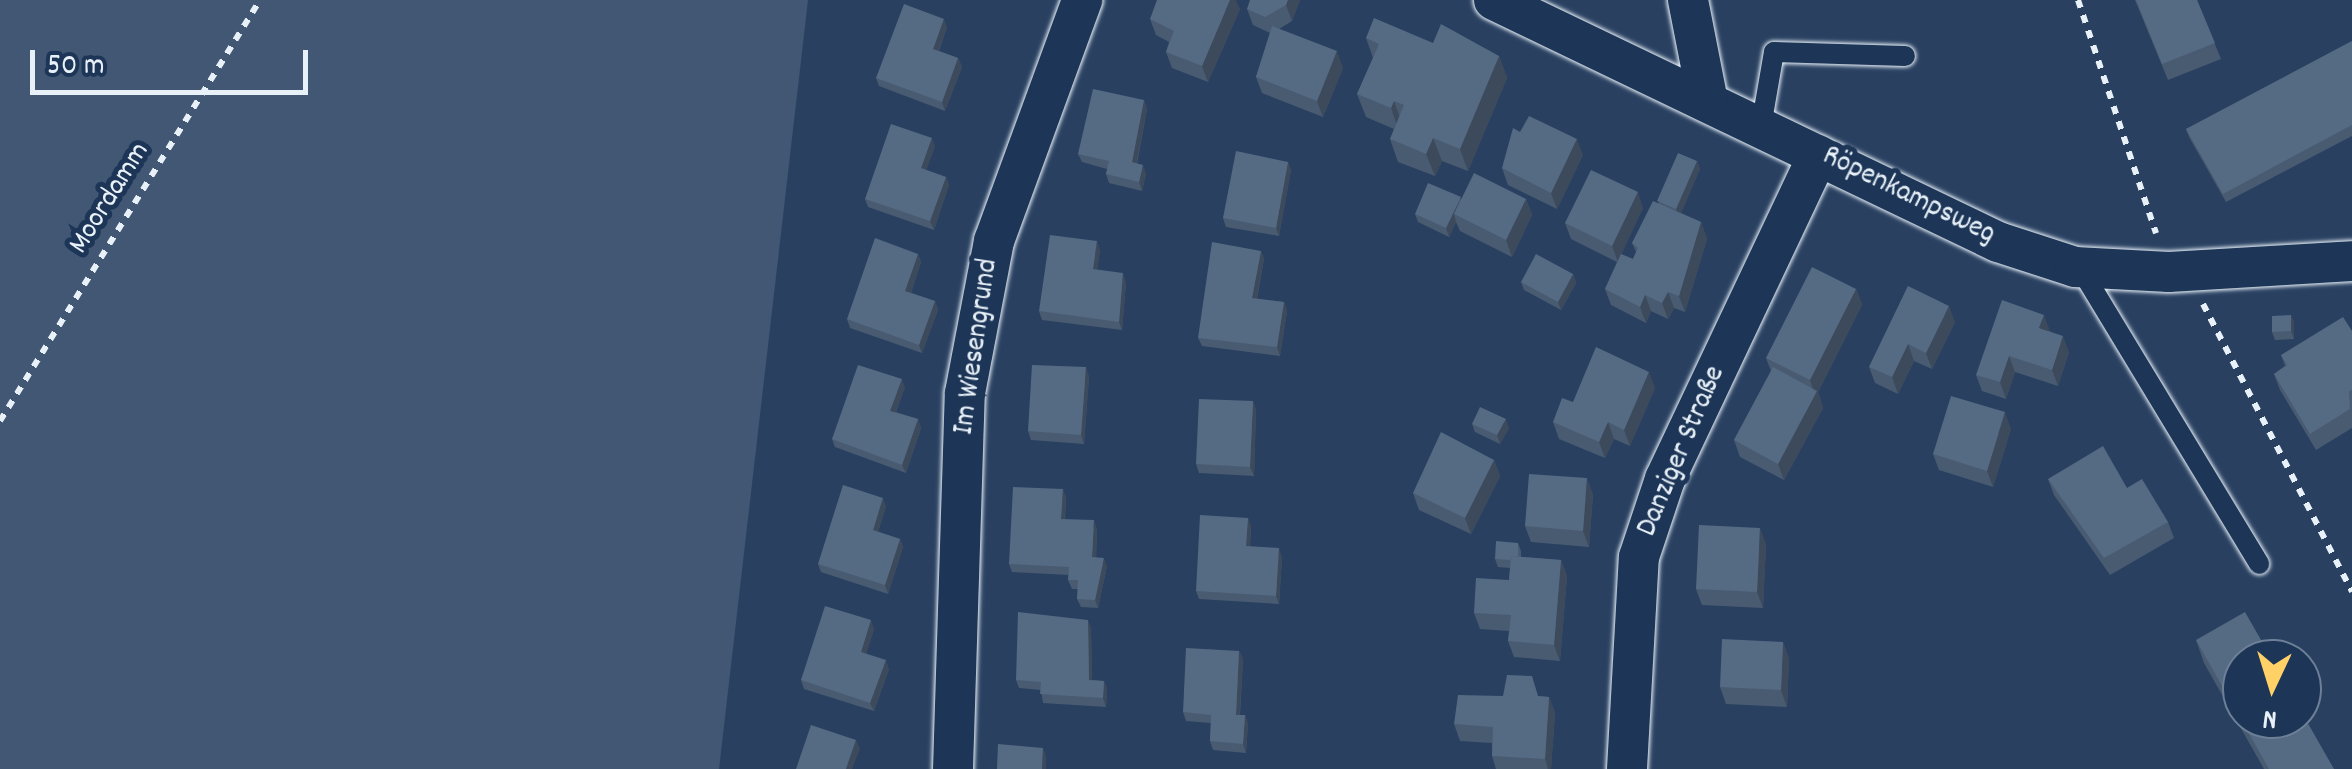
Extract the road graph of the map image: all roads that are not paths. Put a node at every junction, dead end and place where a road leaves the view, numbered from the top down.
1 (1082, 0) edge
2 (1494, 0) edge
3 (1688, 0) edge
4 (1905, 56) dead end
5 (1708, 102) junction
6 (1761, 127) junction
7 (1818, 154) junction
8 (2352, 261) edge
9 (2079, 267) junction
10 (2258, 564) dead end
11 (953, 769) edge
12 (1627, 769) edge

1 - 11 street, Im Wiesengrund
2 - 5 street, Röpenkampsweg
3 - 5 street
4 - 6 lane
5 - 6 street, Röpenkampsweg
6 - 7 street, Röpenkampsweg
7 - 9 street, Röpenkampsweg
7 - 12 street, Danziger Straße
8 - 9 street, Röpenkampsweg
9 - 10 lane

